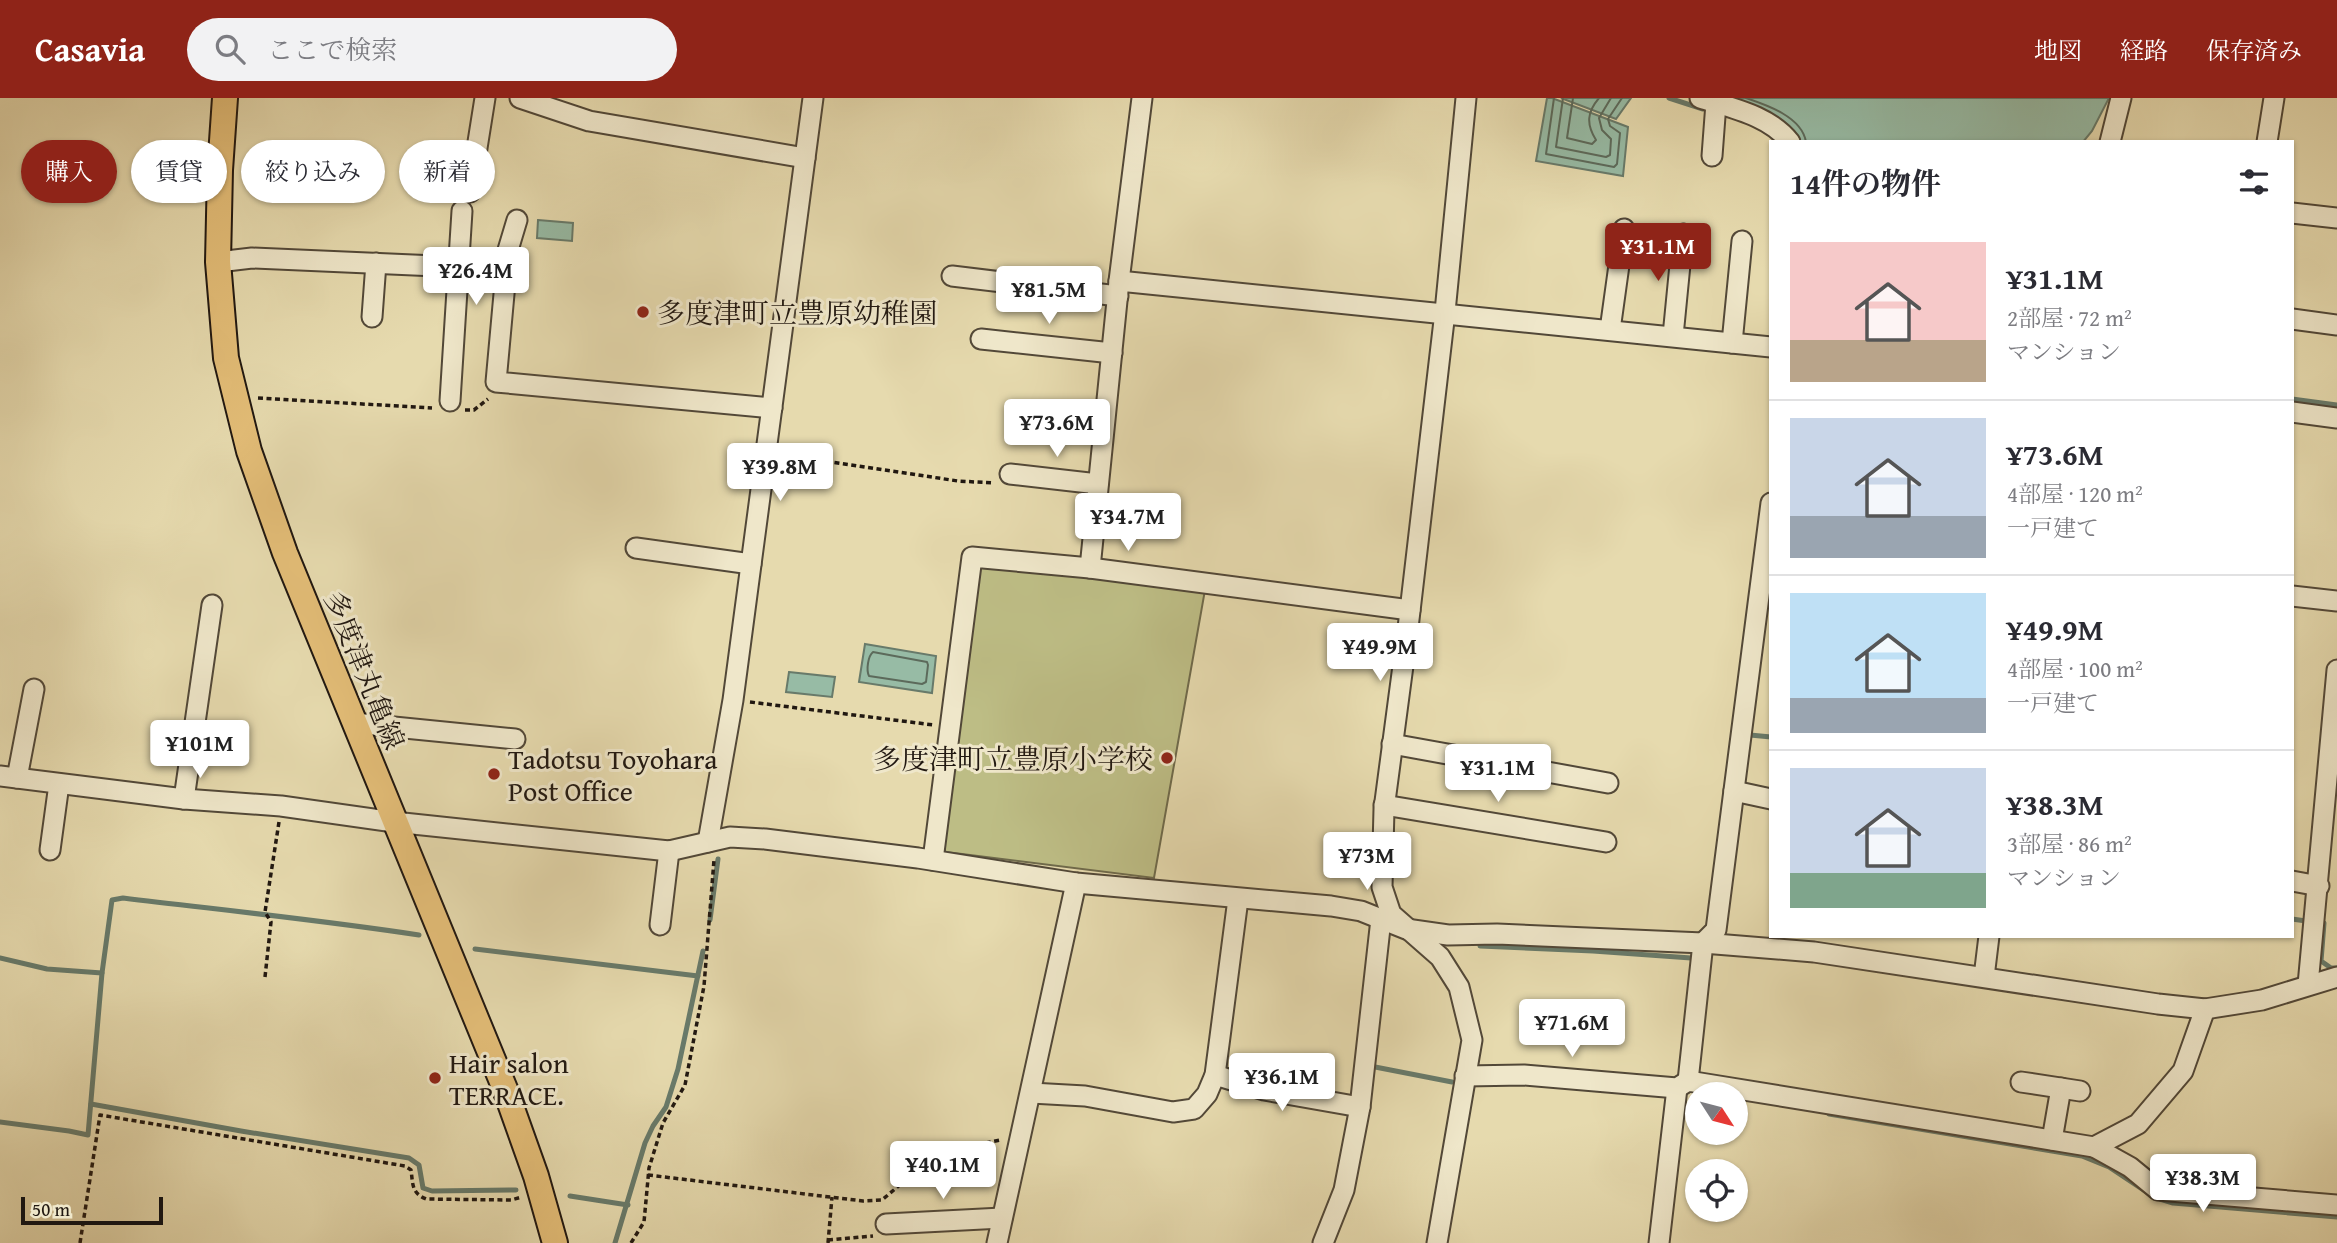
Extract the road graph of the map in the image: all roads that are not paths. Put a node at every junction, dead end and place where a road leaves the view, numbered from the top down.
1 (225, 98) edge
2 (485, 98) edge
3 (520, 98) edge
4 (813, 98) edge
5 (1142, 98) edge
6 (1466, 98) edge
7 (2121, 98) edge
8 (2274, 98) edge
9 (1708, 101) edge
10 (478, 140) edge
11 (1788, 140) edge
12 (2110, 140) edge
13 (2267, 140) edge
14 (1712, 156) dead end
15 (804, 158) junction
16 (462, 211) dead end
17 (2294, 213) edge
18 (2337, 218) edge
19 (517, 220) dead end
20 (1624, 229) dead end
21 (1683, 234) dead end
22 (1742, 241) dead end
23 (218, 262) junction
24 (376, 263) junction
25 (459, 267) junction
26 (952, 276) dead end
27 (1118, 288) junction
28 (1445, 312) junction
29 (372, 317) dead end
30 (2294, 318) edge
31 (2337, 324) edge
32 (1610, 330) junction
33 (1673, 336) junction
34 (981, 339) dead end
35 (1732, 343) junction
36 (1769, 347) edge
37 (1112, 353) junction
38 (448, 406) road end
39 (772, 408) junction
40 (2294, 412) edge
41 (2337, 418) edge
42 (1010, 474) road end
43 (1098, 484) junction
44 (1769, 523) edge
45 (636, 548) dead end
46 (751, 564) junction
47 (1090, 568) junction
48 (2294, 596) edge
49 (2337, 601) edge
50 (212, 605) dead end
51 (1410, 610) junction
52 (2337, 670) edge
53 (34, 689) dead end
54 (354, 723) junction
55 (515, 739) dead end
56 (1392, 744) junction
57 (9, 777) edge
58 (1608, 783) dead end
59 (59, 784) junction
60 (1740, 792) junction
61 (184, 799) junction
62 (1769, 799) edge
63 (1384, 805) junction
64 (394, 822) junction
65 (712, 841) junction
66 (1606, 842) dead end
67 (50, 850) dead end
68 (669, 851) junction
69 (933, 860) junction
70 (2294, 881) edge
71 (1076, 883) junction
72 (2319, 886) junction
73 (1238, 899) junction
74 (1381, 919) junction
75 (660, 925) dead end
76 (1406, 929) junction
77 (1989, 938) edge
78 (1703, 943) junction
79 (1984, 977) junction
80 (2337, 977) edge
81 (2308, 985) junction
82 (2205, 1009) junction
83 (1215, 1075) junction
84 (1465, 1076) junction
85 (2021, 1082) dead end
86 (1682, 1084) junction
87 (1031, 1093) junction
88 (1360, 1107) junction
89 (2052, 1140) junction
90 (2094, 1147) junction
91 (2337, 1205) edge
92 (1002, 1218) junction
93 (898, 1231) edge
94 (555, 1243) edge
95 (997, 1243) edge
96 (1323, 1243) edge
97 (1437, 1243) edge
98 (1659, 1243) edge

1 - 23 main road, 多度津丸亀線
2 - 10 street
3 - 15 street
4 - 15 street
5 - 27 street
6 - 28 street
7 - 12 street
8 - 13 street
9 - 11 street
9 - 14 street
15 - 39 street
16 - 25 street
17 - 18 street
19 - 39 street
20 - 32 street
21 - 33 street
22 - 35 street
23 - 24 street
23 - 54 main road, 多度津丸亀線
24 - 25 street
24 - 29 street
25 - 38 street
26 - 27 street
27 - 28 street
27 - 37 street
28 - 32 street
28 - 51 street
30 - 31 street
32 - 33 street
33 - 35 street
34 - 37 street
35 - 36 street
37 - 43 street
39 - 46 street
40 - 41 street
42 - 43 street
43 - 47 street
44 - 60 street
45 - 46 street
46 - 65 street
47 - 51 street
47 - 69 street
48 - 49 street
50 - 61 street
51 - 56 street
52 - 72 street
53 - 57 street
54 - 55 street
54 - 64 main road, 多度津丸亀線
56 - 58 street
56 - 63 street
57 - 59 street
59 - 61 street
59 - 67 street
60 - 62 street
60 - 78 street
61 - 64 street
63 - 66 street
63 - 76 street
64 - 68 street
64 - 94 main road, 多度津丸亀線
65 - 68 street
65 - 69 street
68 - 75 street
69 - 71 street
70 - 72 street
71 - 73 street
71 - 87 street
72 - 81 street
73 - 74 street
73 - 83 street
74 - 76 street
74 - 88 street
76 - 78 street
76 - 84 street
77 - 79 street
78 - 79 street
78 - 86 street
79 - 82 street
80 - 81 street
81 - 82 street
82 - 90 street
83 - 87 street
83 - 88 street
84 - 86 street
84 - 97 street
85 - 89 street
86 - 89 street
86 - 98 street
87 - 92 street
88 - 96 street
89 - 90 street
90 - 91 street
92 - 93 street
92 - 95 street

